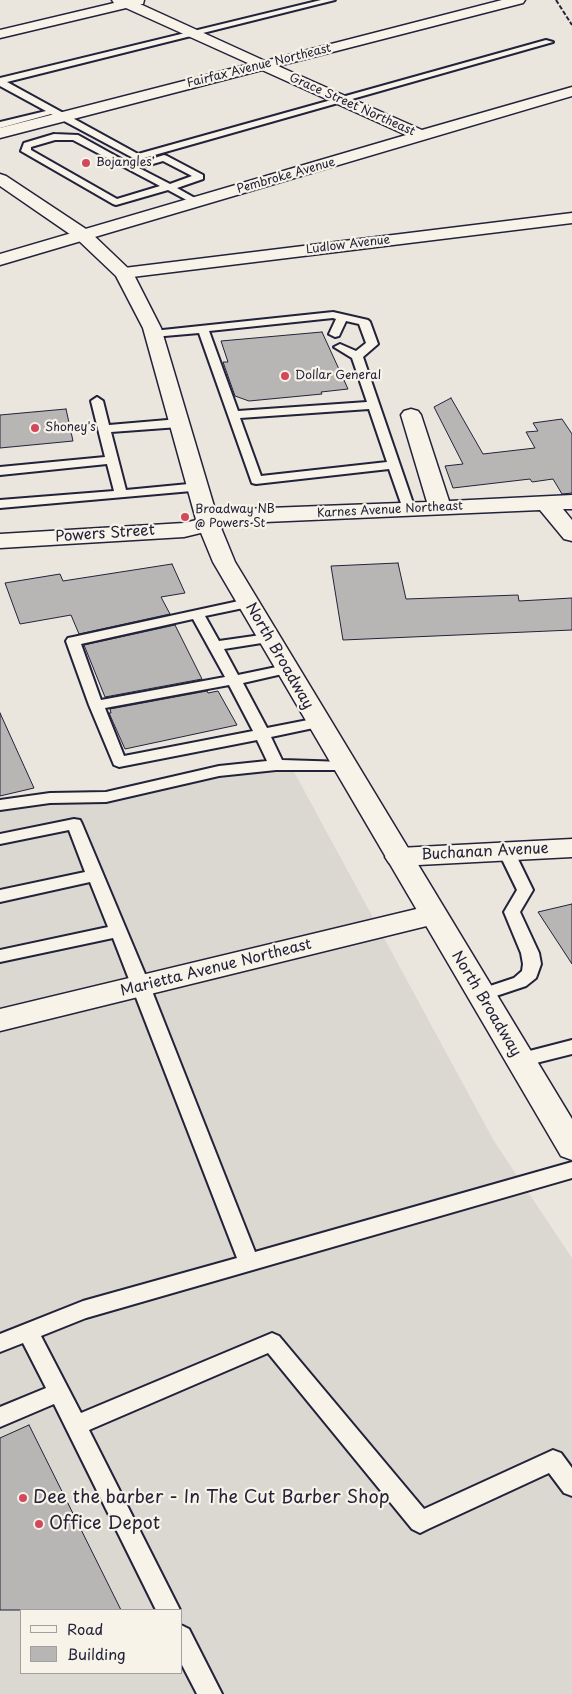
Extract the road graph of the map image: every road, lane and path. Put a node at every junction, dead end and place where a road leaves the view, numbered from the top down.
1 (142, 0) edge
2 (331, 0) edge
3 (518, 0) edge
4 (123, 2) edge
5 (494, 2) edge
6 (0, 34) edge
7 (195, 34) junction
8 (549, 42) dead end
9 (264, 65) junction
10 (0, 81) edge
11 (6, 90) edge
12 (572, 91) edge
13 (341, 100) junction
14 (56, 116) junction
15 (0, 125) edge
16 (14, 130) junction
17 (0, 133) edge
18 (421, 136) junction
19 (34, 141) junction
20 (127, 165) junction
21 (0, 179) edge
22 (81, 183) junction
23 (169, 187) junction
24 (197, 202) junction
25 (572, 218) edge
26 (83, 235) junction
27 (0, 260) edge
28 (124, 273) junction
29 (343, 317) junction
30 (203, 329) junction
31 (153, 334) junction
32 (334, 334) dead end
33 (340, 346) dead end
34 (358, 356) junction
35 (97, 401) dead end
36 (374, 405) junction
37 (233, 415) junction
38 (411, 415) dead end
39 (179, 423) junction
40 (104, 429) junction
41 (112, 460) junction
42 (394, 465) junction
43 (0, 471) edge
44 (200, 487) junction
45 (121, 494) junction
46 (572, 502) edge
47 (546, 503) junction
48 (0, 504) edge
49 (440, 507) junction
50 (409, 509) junction
51 (208, 523) junction
52 (572, 534) edge
53 (0, 541) edge
54 (248, 603) junction
55 (197, 614) junction
56 (268, 638) junction
57 (214, 646) junction
58 (286, 669) junction
59 (234, 680) junction
60 (96, 705) junction
61 (318, 723) junction
62 (263, 735) junction
63 (276, 765) junction
64 (345, 767) junction
65 (0, 805) edge
66 (0, 839) edge
67 (572, 848) edge
68 (506, 851) junction
69 (399, 857) junction
70 (95, 875) junction
71 (0, 896) edge
72 (433, 915) junction
73 (118, 931) junction
74 (0, 956) edge
75 (141, 986) junction
76 (481, 995) junction
77 (0, 1020) edge
78 (572, 1047) edge
79 (520, 1060) junction
80 (572, 1147) edge
81 (572, 1170) edge
82 (249, 1263) junction
83 (29, 1333) junction
84 (0, 1343) edge
85 (59, 1392) junction
86 (0, 1417) edge
87 (75, 1426) junction
88 (572, 1486) edge
89 (167, 1609) edge
90 (182, 1639) edge
91 (210, 1694) edge

1 - 4 street
2 - 7 lane
3 - 5 street, Fairfax Avenue Northeast
4 - 6 street
4 - 7 street, Grace Street Northeast
5 - 9 street, Fairfax Avenue Northeast
7 - 9 street, Grace Street Northeast
7 - 10 lane
8 - 13 lane
9 - 13 street, Grace Street Northeast
9 - 14 street, Fairfax Avenue Northeast
10 - 11 lane
11 - 14 lane
11 - 14 lane
12 - 18 street, Pembroke Avenue
13 - 14 lane
13 - 18 street, Grace Street Northeast
14 - 15 lane
14 - 16 street, Fairfax Avenue Northeast
16 - 17 street, Fairfax Avenue Northeast
16 - 19 lane
18 - 24 street, Pembroke Avenue
19 - 20 lane
19 - 22 lane
20 - 22 lane
20 - 23 lane
20 - 23 lane
21 - 26 street, North Broadway
22 - 23 lane
23 - 24 lane
24 - 26 street, Pembroke Avenue
25 - 28 street, Ludlow Avenue
26 - 27 street, Pembroke Avenue
26 - 28 street, North Broadway
28 - 31 street, North Broadway
29 - 30 lane
29 - 32 lane
29 - 34 lane
30 - 31 lane
30 - 37 lane
31 - 39 street, North Broadway
33 - 34 lane
34 - 36 lane
35 - 40 lane
36 - 37 lane
36 - 42 lane
37 - 42 lane
38 - 49 street
39 - 40 lane
39 - 44 street, North Broadway
40 - 41 lane
41 - 43 lane
41 - 45 lane
42 - 50 lane
44 - 45 lane
44 - 51 street, North Broadway
45 - 48 lane
46 - 47 street, Karnes Avenue Northeast
47 - 49 street, Karnes Avenue Northeast
47 - 52 street
49 - 50 street, Karnes Avenue Northeast
50 - 51 street, Karnes Avenue Northeast
51 - 53 street, Powers Street
51 - 54 street, North Broadway
54 - 55 lane
54 - 56 street, North Broadway
55 - 57 lane
55 - 60 lane
56 - 57 lane
56 - 58 street, North Broadway
57 - 59 lane
58 - 59 lane
58 - 61 street, North Broadway
59 - 60 lane
59 - 62 lane
60 - 62 lane
61 - 62 lane
61 - 64 street, North Broadway
62 - 63 lane
63 - 64 lane
63 - 65 lane
64 - 69 street, North Broadway
66 - 70 lane
67 - 68 street, Buchanan Avenue
68 - 69 street, Buchanan Avenue
68 - 76 lane
69 - 72 street, North Broadway
70 - 71 lane
70 - 73 lane
72 - 75 street, Marietta Avenue Northeast
72 - 76 street, North Broadway
73 - 74 lane
73 - 75 lane
75 - 77 street, Marietta Avenue Northeast
75 - 82 lane
76 - 79 street, North Broadway
78 - 79 lane
79 - 80 street, North Broadway
81 - 82 lane
82 - 83 lane
83 - 84 lane
83 - 85 lane
85 - 86 lane
85 - 87 lane
87 - 88 lane
87 - 89 lane
90 - 91 lane

